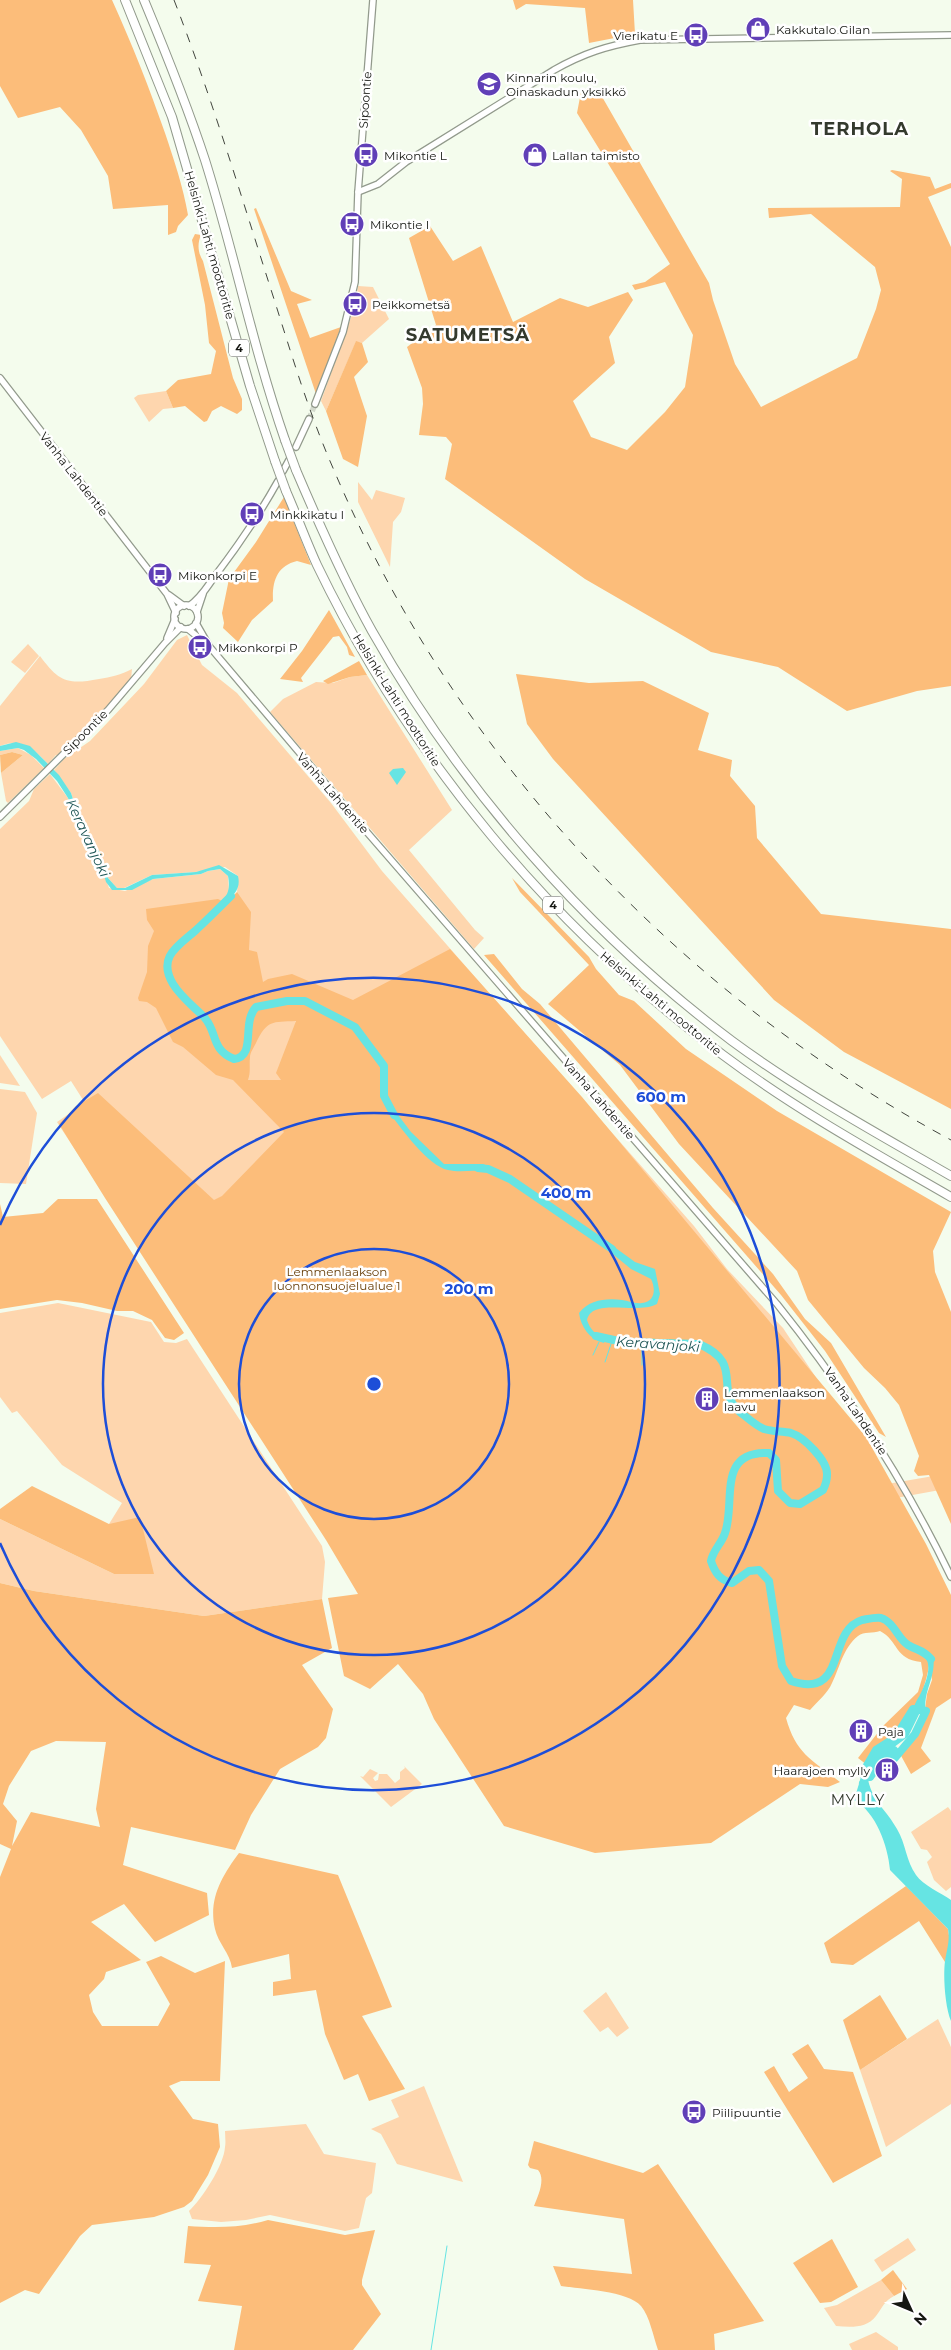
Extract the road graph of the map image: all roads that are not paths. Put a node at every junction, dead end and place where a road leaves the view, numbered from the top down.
1 (125, 0) edge
2 (144, 0) edge
3 (373, 0) edge
4 (951, 35) edge
5 (358, 192) junction
6 (0, 378) edge
7 (315, 404) tunnel mouth
8 (308, 419) tunnel mouth
9 (296, 447) dead end
10 (289, 460) dead end
11 (283, 471) dead end
12 (278, 481) dead end
13 (204, 592) junction
14 (167, 594) junction
15 (186, 606) junction
16 (197, 612) junction
17 (175, 616) junction
18 (196, 623) junction
19 (184, 628) junction
20 (165, 643) junction
21 (209, 646) junction
22 (0, 817) edge
23 (951, 1176) edge
24 (951, 1197) edge
25 (951, 1577) edge

1 - 24 highway, Helsinki-Lahti moottoritie / 4, bridge
2 - 23 highway, Helsinki-Lahti moottoritie / 4, bridge
3 - 5 main road, Sipoontie
4 - 5 main road
5 - 7 main road, Sipoontie
6 - 14 main road, Vanha Lahdentie
8 - 9 main road
10 - 11 main road
12 - 13 main road
13 - 15 main road
13 - 16 main road
14 - 15 main road, Vanha Lahdentie
14 - 17 main road, Vanha Lahdentie
15 - 16 main road, Vanha Lahdentie
15 - 17 main road
16 - 18 main road
17 - 19 main road, Vanha Lahdentie
17 - 20 main road, Sipoontie
18 - 19 main road, Sipoontie
18 - 21 main road, Vanha Lahdentie
19 - 20 main road, Sipoontie
19 - 21 main road, Vanha Lahdentie
20 - 22 main road, Sipoontie
21 - 25 main road, Vanha Lahdentie

